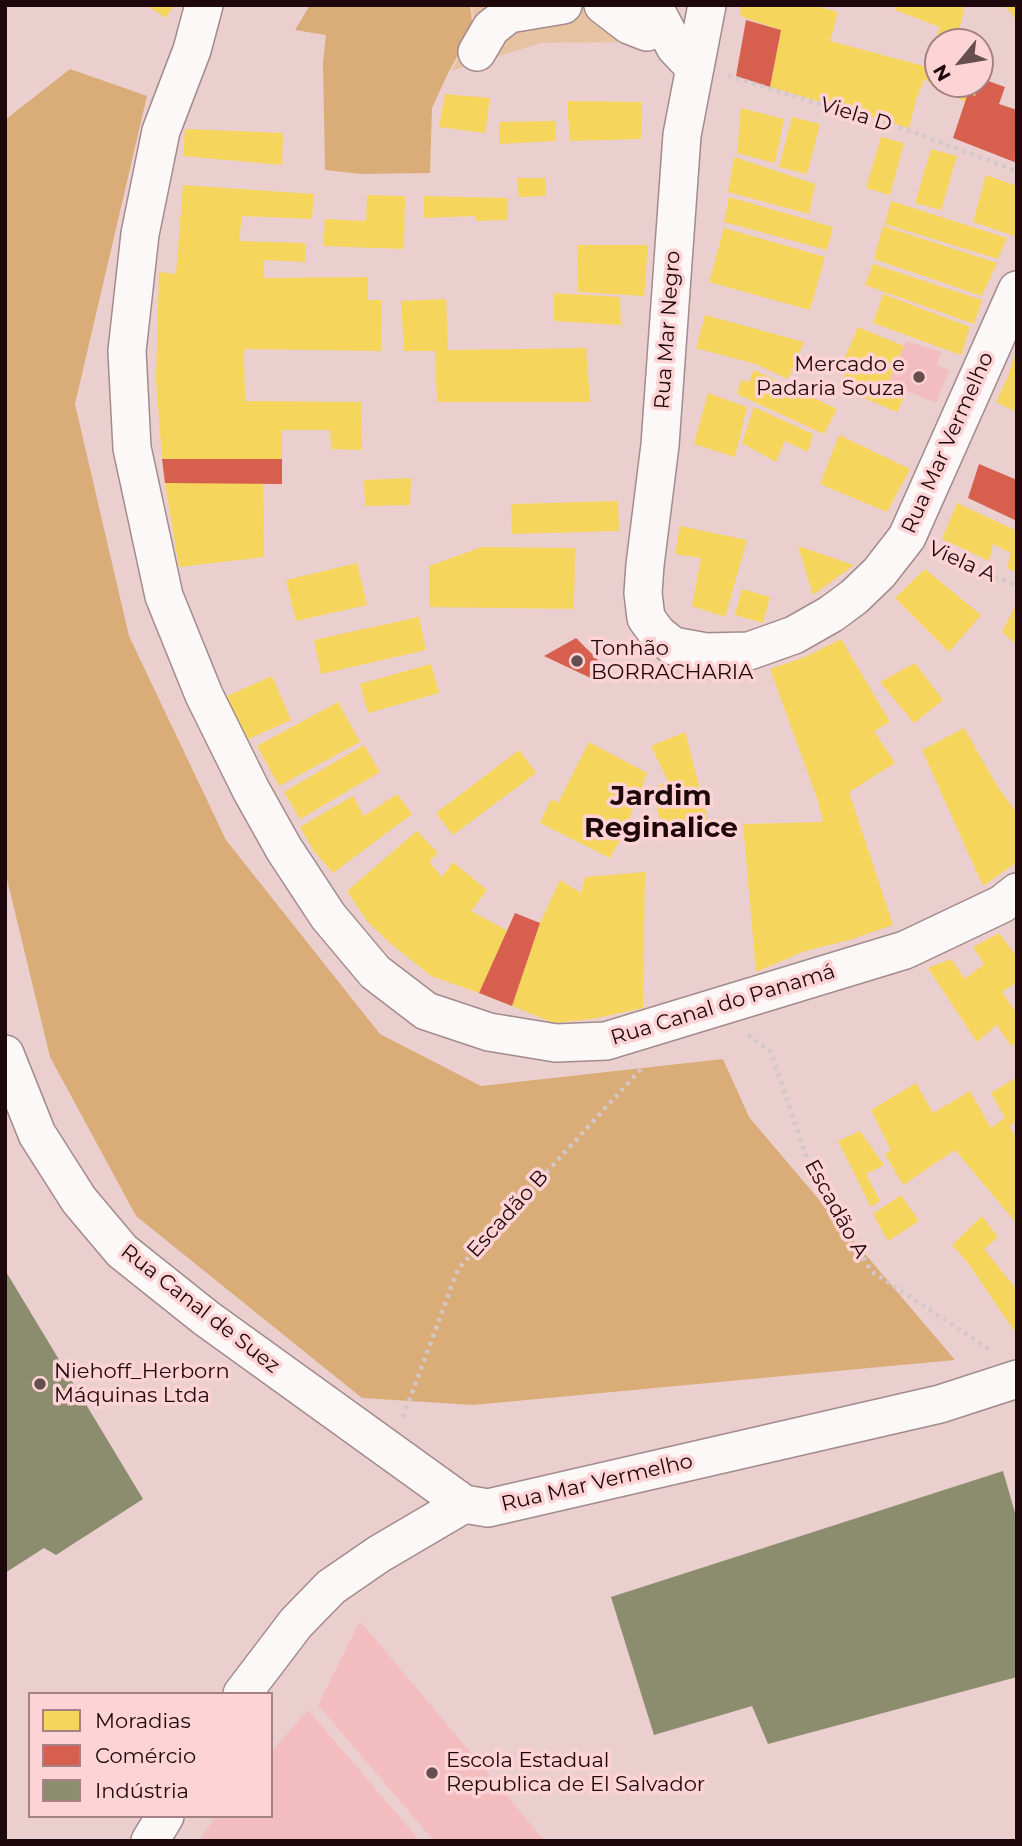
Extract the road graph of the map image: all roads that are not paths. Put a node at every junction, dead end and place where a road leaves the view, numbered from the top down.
1 (204, 5) edge
2 (563, 5) edge
3 (603, 5) edge
4 (707, 5) edge
5 (508, 10) edge
6 (650, 19) edge
7 (477, 52) dead end
8 (694, 66) junction
9 (1017, 290) edge
10 (673, 646) joint
11 (1017, 892) edge
12 (5, 1054) edge
13 (1006, 1365) edge
14 (464, 1504) junction
15 (244, 1692) edge
16 (164, 1818) edge
17 (150, 1841) edge

1 - 11 street, Rua Canal do Panamá
2 - 5 street
3 - 6 street
4 - 8 street, Rua Mar Negro
5 - 7 street
6 - 8 street
8 - 10 street, Rua Mar Negro
9 - 10 street, Rua Mar Vermelho
12 - 14 street, Rua Canal de Suez
13 - 14 street, Rua Mar Vermelho
14 - 15 street
16 - 17 street

